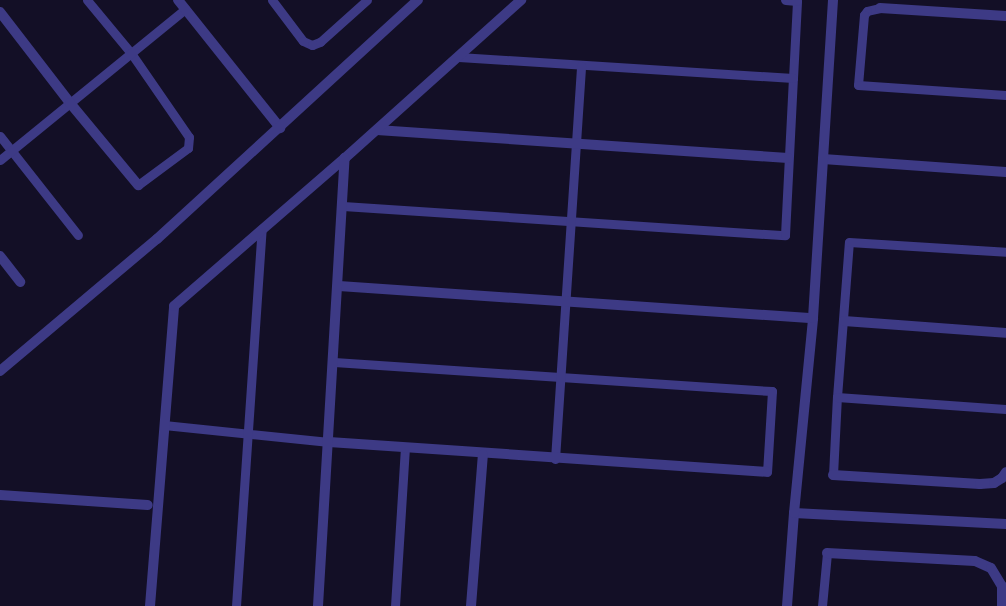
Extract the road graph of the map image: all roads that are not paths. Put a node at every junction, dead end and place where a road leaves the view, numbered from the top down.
1 (87, 0) edge
2 (178, 0) edge
3 (272, 0) edge
4 (367, 0) edge
5 (418, 0) edge
6 (521, 0) edge
7 (786, 0) edge
8 (833, 0) edge
9 (797, 1) edge
10 (880, 8) joint
11 (185, 9) junction
12 (0, 12) edge
13 (1006, 16) edge
14 (131, 53) junction
15 (459, 57) junction
16 (581, 66) junction
17 (793, 78) junction
18 (1006, 95) edge
19 (70, 103) junction
20 (280, 128) junction
21 (377, 130) junction
22 (0, 136) edge
23 (576, 143) junction
24 (12, 150) junction
25 (345, 158) junction
26 (788, 158) junction
27 (823, 159) junction
28 (0, 160) edge
29 (1006, 172) edge
30 (138, 185) joint
31 (343, 206) junction
32 (571, 222) junction
33 (262, 229) junction
34 (78, 235) dead end
35 (1006, 252) edge
36 (0, 256) edge
37 (20, 282) dead end
38 (339, 286) junction
39 (565, 302) junction
40 (813, 318) junction
41 (844, 321) junction
42 (1006, 333) edge
43 (334, 362) junction
44 (0, 371) edge
45 (560, 378) junction
46 (837, 398) junction
47 (1006, 408) edge
48 (164, 425) junction
49 (249, 433) junction
50 (328, 442) junction
51 (405, 448) junction
52 (483, 454) junction
53 (555, 459) junction
54 (768, 472) joint
55 (1006, 472) edge
56 (832, 475) joint
57 (0, 495) edge
58 (148, 504) dead end
59 (794, 513) junction
60 (1006, 524) edge
61 (827, 553) joint
62 (150, 606) edge
63 (236, 606) edge
64 (318, 606) edge
65 (395, 606) edge
66 (471, 606) edge
67 (787, 606) edge
68 (822, 606) edge
69 (1002, 606) edge

1 - 14 lane
2 - 11 street
3 - 4 lane
5 - 20 street
6 - 15 street
7 - 9 street
8 - 27 street
9 - 17 lane
10 - 13 street
10 - 18 lane
11 - 14 lane
11 - 20 street
12 - 19 street
14 - 19 lane
14 - 30 lane
15 - 16 lane
15 - 21 street
16 - 17 lane
16 - 23 lane
17 - 26 lane
19 - 24 lane
19 - 30 street
20 - 44 street
21 - 23 street
21 - 25 street
22 - 24 lane
23 - 26 street
23 - 32 lane
24 - 28 lane
24 - 34 lane
25 - 31 street
25 - 33 street
26 - 32 lane
27 - 29 street
27 - 40 street
31 - 32 lane
31 - 38 street
32 - 39 lane
33 - 48 street
33 - 49 lane
35 - 41 lane
36 - 37 street
38 - 39 street
38 - 43 street
39 - 40 street
39 - 45 lane
40 - 59 street
41 - 42 street
41 - 46 lane
43 - 45 lane
43 - 50 street
45 - 53 lane
45 - 54 lane
46 - 47 lane
46 - 56 lane
48 - 49 lane
48 - 62 street
49 - 50 lane
49 - 63 lane
50 - 51 street
50 - 64 street
51 - 52 street
51 - 65 lane
52 - 53 street
52 - 66 street
53 - 54 street
55 - 56 street
57 - 58 street
59 - 60 street
59 - 67 street
61 - 68 lane
61 - 69 street

